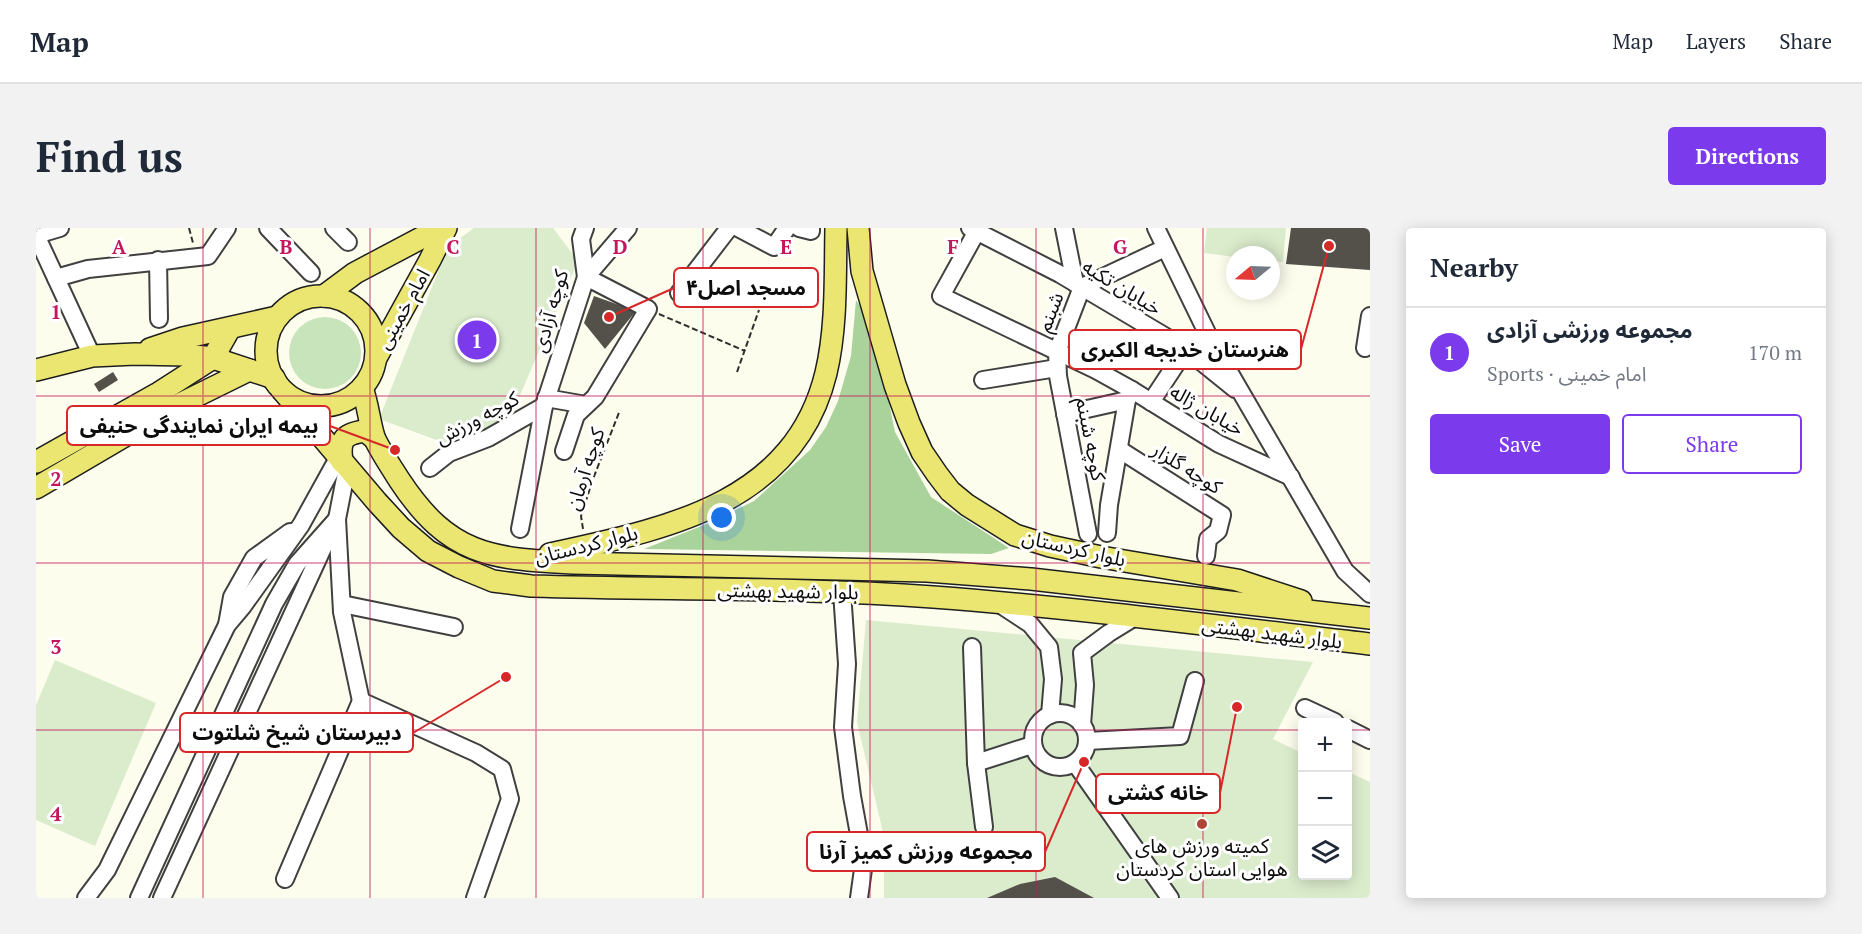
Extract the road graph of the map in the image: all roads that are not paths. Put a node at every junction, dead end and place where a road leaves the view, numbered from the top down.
1 (60, 228) edge
2 (227, 228) edge
3 (268, 228) edge
4 (334, 228) edge
5 (440, 228) edge
6 (446, 228) edge
7 (585, 228) edge
8 (628, 228) edge
9 (729, 228) edge
10 (738, 228) edge
11 (787, 228) edge
12 (836, 228) edge
13 (858, 228) edge
14 (1156, 228) edge
15 (1069, 229) edge
16 (983, 231) edge
17 (348, 242) dead end
18 (38, 243) edge
19 (1165, 248) junction
20 (159, 260) junction
21 (311, 273) dead end
22 (586, 277) junction
23 (57, 278) junction
24 (1078, 285) junction
25 (679, 293) dead end
26 (324, 296) junction
27 (1370, 316) edge
28 (277, 317) junction
29 (159, 319) dead end
30 (230, 328) junction
31 (1365, 348) dead end
32 (1186, 349) junction
33 (135, 354) junction
34 (92, 356) junction
35 (213, 358) junction
36 (376, 358) junction
37 (1057, 360) junction
38 (36, 370) edge
39 (249, 370) junction
40 (983, 380) dead end
41 (280, 387) junction
42 (362, 388) junction
43 (1129, 395) junction
44 (1244, 396) junction
45 (545, 402) junction
46 (1151, 402) junction
47 (586, 405) junction
48 (1065, 414) junction
49 (374, 438) junction
50 (71, 443) junction
51 (1120, 450) junction
52 (564, 451) dead end
53 (36, 462) edge
54 (82, 462) junction
55 (343, 462) junction
56 (430, 468) dead end
57 (1291, 477) junction
58 (36, 488) edge
59 (36, 498) edge
60 (337, 519) junction
61 (520, 530) dead end
62 (1107, 533) dead end
63 (1088, 534) dead end
64 (1206, 556) dead end
65 (523, 560) junction
66 (842, 592) junction
67 (1370, 594) edge
68 (998, 602) junction
69 (342, 604) junction
70 (1342, 615) junction
71 (1135, 617) junction
72 (1370, 618) edge
73 (454, 627) dead end
74 (1370, 644) edge
75 (972, 647) dead end
76 (1195, 681) dead end
77 (360, 701) junction
78 (1305, 708) dead end
79 (1050, 715) junction
80 (1325, 718) edge
81 (1352, 731) edge
82 (1084, 733) junction
83 (1370, 740) edge
84 (1032, 745) junction
85 (976, 763) junction
86 (1075, 763) junction
87 (984, 827) dead end
88 (285, 879) dead end
89 (86, 898) edge
90 (139, 898) edge
91 (162, 898) edge
92 (476, 898) edge
93 (859, 898) edge
94 (1170, 898) edge

1 - 18 street
2 - 20 street
3 - 21 street
4 - 17 street
5 - 26 main road
6 - 36 main road, امام خمینی
7 - 22 street, کوچه آزادی
8 - 22 street
9 - 25 street
10 - 11 street
12 - 65 main road, بلوار کردستان
13 - 70 main road, بلوار کردستان
14 - 19 street
15 - 24 street
16 - 24 street, خیابان تکیه
16 - 37 street, خیابان ژاله
18 - 23 street
19 - 24 street
19 - 44 street
20 - 23 street
20 - 29 street
22 - 45 street, کوچه آزادی
22 - 47 street
23 - 34 street
24 - 32 street, خیابان تکیه
24 - 37 street, شبنم
26 - 28 main road
26 - 36 main road
27 - 31 street
28 - 30 main road
28 - 41 main road
30 - 33 main road
30 - 35 main road
32 - 44 street, خیابان تکیه
32 - 46 street
33 - 34 main road
33 - 35 main road
34 - 38 main road
35 - 39 main road
35 - 50 main road
36 - 42 main road
37 - 40 street
37 - 43 street, خیابان ژاله
37 - 48 street, کوچه شبنم
39 - 41 main road
39 - 54 main road
41 - 42 main road
41 - 55 main road, بلوار شهید بهشتی
42 - 49 main road, بلوار شهید بهشتی
43 - 46 street, خیابان ژاله
43 - 48 street
43 - 51 street
44 - 57 street
45 - 47 street
45 - 56 street, کوچه ورزش
45 - 61 street, کوچه آزادی
46 - 57 street, خیابان ژاله
47 - 52 street
48 - 63 street, کوچه شبنم
49 - 55 main road
49 - 65 main road, بلوار شهید بهشتی
50 - 53 main road
50 - 54 main road
51 - 62 street
51 - 64 street, کوچه گلزار
54 - 58 main road
54 - 59 street
55 - 60 street
55 - 66 main road, بلوار شهید بهشتی
55 - 89 street
57 - 67 street
60 - 69 street
60 - 90 street
60 - 91 street
65 - 70 main road, بلوار شهید بهشتی
66 - 68 main road, بلوار شهید بهشتی
66 - 93 street
68 - 71 main road, بلوار شهید بهشتی
68 - 79 street
69 - 73 street
69 - 77 street
70 - 72 main road, بلوار شهید بهشتی
71 - 74 main road, بلوار شهید بهشتی
71 - 82 street
75 - 85 street
76 - 82 street
77 - 88 street
77 - 92 street
78 - 80 street
79 - 82 street
79 - 84 street
81 - 83 street
82 - 86 street
84 - 85 street
84 - 86 street
85 - 87 street
86 - 94 street

